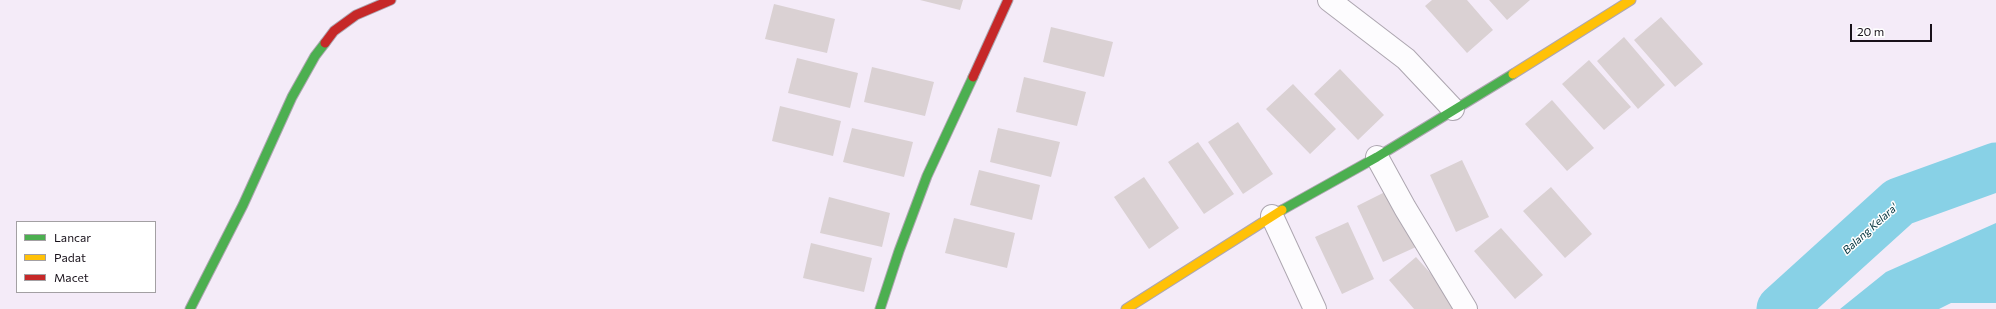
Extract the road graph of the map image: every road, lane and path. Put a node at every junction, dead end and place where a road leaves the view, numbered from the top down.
1 (391, 0) edge
2 (1008, 0) edge
3 (1329, 0) edge
4 (1631, 0) edge
5 (1453, 109) junction
6 (1376, 157) junction
7 (1272, 216) junction
8 (1134, 307) edge
9 (190, 309) edge
10 (880, 309) edge
11 (1315, 309) edge
12 (1466, 309) edge

1 - 9 street
2 - 10 street
3 - 5 street
4 - 5 street
5 - 6 street
6 - 7 street
6 - 12 street
7 - 8 street
7 - 11 street

